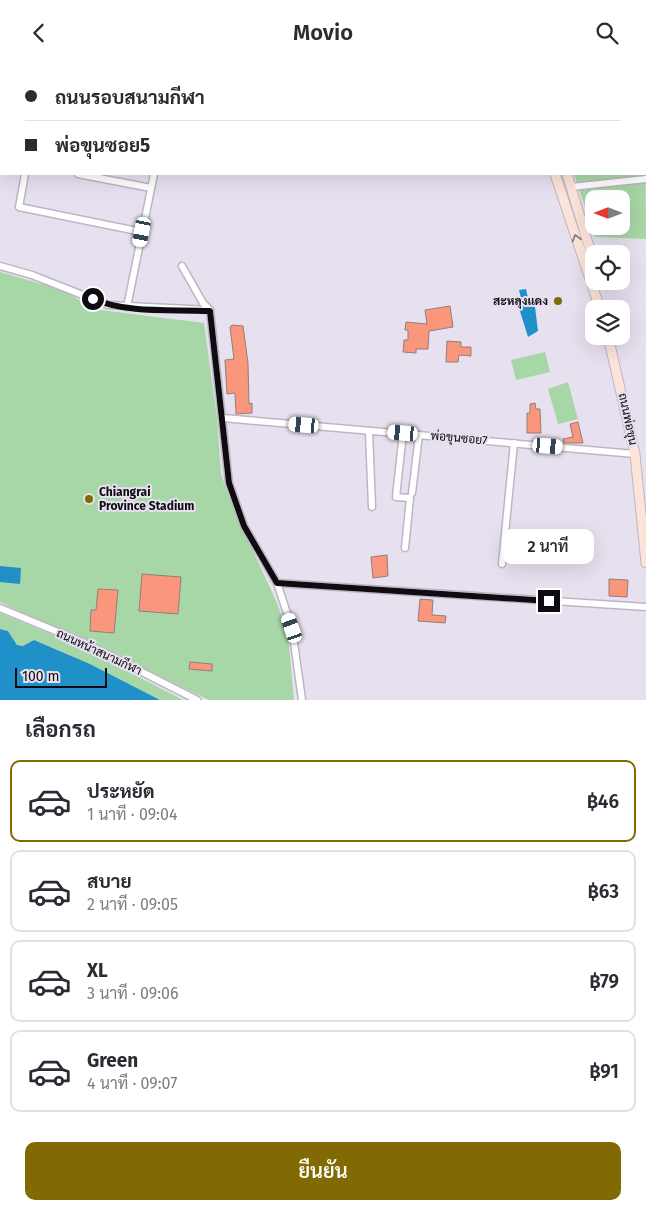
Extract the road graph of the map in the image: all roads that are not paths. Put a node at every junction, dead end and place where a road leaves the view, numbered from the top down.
1 (26, 175) edge
2 (83, 175) edge
3 (154, 175) edge
4 (567, 175) edge
5 (555, 176) edge
6 (646, 179) edge
7 (571, 187) junction
8 (151, 188) junction
9 (142, 232) junction
10 (589, 245) edge
11 (585, 264) edge
12 (0, 265) edge
13 (182, 266) dead end
14 (127, 307) junction
15 (210, 311) junction
16 (610, 345) edge
17 (223, 418) junction
18 (370, 431) junction
19 (403, 433) junction
20 (419, 435) junction
21 (514, 443) junction
22 (635, 454) junction
23 (412, 493) dead end
24 (372, 507) dead end
25 (406, 548) dead end
26 (646, 563) edge
27 (502, 564) dead end
28 (277, 583) junction
29 (646, 607) edge
30 (0, 608) edge
31 (197, 700) edge
32 (302, 700) edge

1 - 9 street
2 - 8 street
3 - 8 street
4 - 7 main road
11 -> 5 main road
6 - 7 street
7 - 10 main road
8 - 9 street
9 - 14 street
12 - 14 street
13 - 15 street
14 - 15 street
15 - 17 street
16 - 22 main road, ถนนพ่อขุน
17 - 18 street, พ่อขุนซอย7
17 - 28 street
18 - 19 street, พ่อขุนซอย7
18 - 24 street
19 - 20 street, พ่อขุนซอย7
19 - 25 street
20 - 21 street, พ่อขุนซอย7
20 - 23 street
21 - 22 street, พ่อขุนซอย7
21 - 27 street
22 - 26 main road, ถนนพ่อขุน
28 - 29 street
28 - 32 street
30 - 31 street, ถนนหน้าสนามกีฬา

